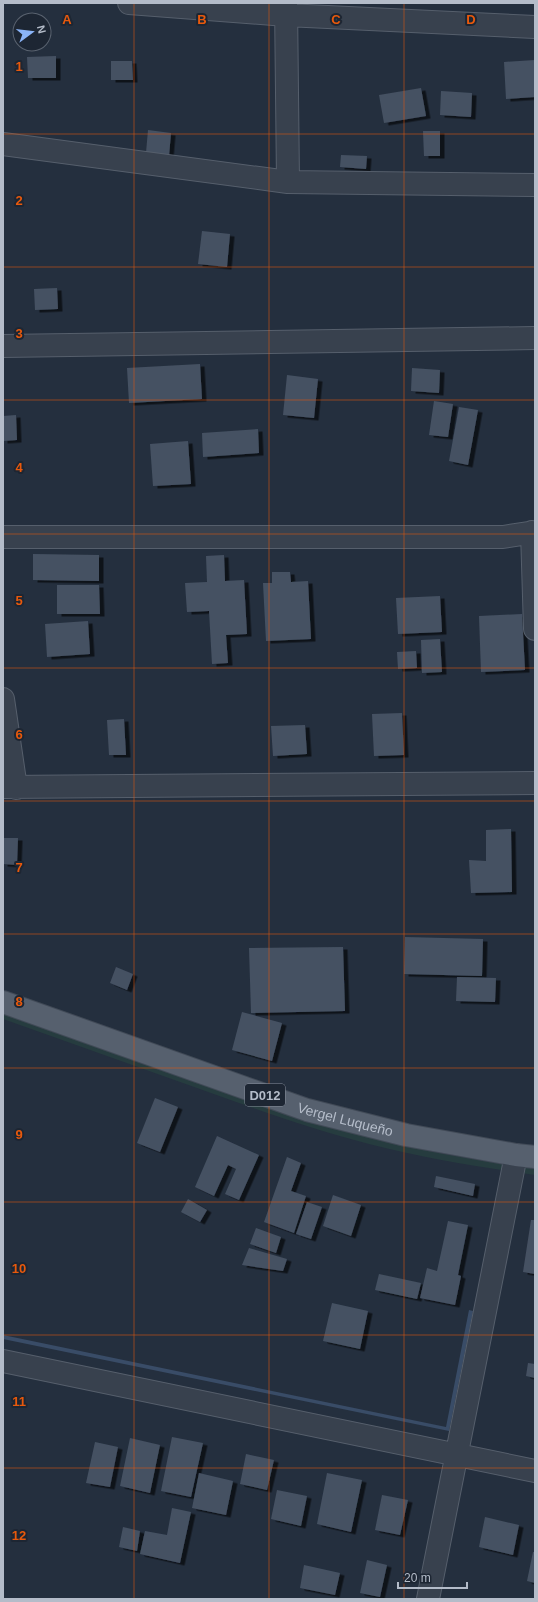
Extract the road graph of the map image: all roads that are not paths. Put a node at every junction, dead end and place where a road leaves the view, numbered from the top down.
1 (129, 3) edge
2 (286, 9) edge
3 (535, 27) edge
4 (3, 144) edge
5 (288, 182) junction
6 (535, 185) edge
7 (535, 338) edge
8 (3, 346) edge
9 (534, 532) edge
10 (3, 537) edge
11 (535, 629) edge
12 (3, 699) edge
13 (535, 783) edge
14 (10, 787) edge
15 (3, 1002) edge
16 (525, 1156) edge
17 (3, 1361) edge
18 (457, 1455) junction
19 (535, 1471) edge
20 (428, 1599) edge

1 - 2 street
2 - 3 street
2 - 5 street
4 - 5 street
5 - 6 street
7 - 8 street
9 - 10 street
9 - 11 street
12 - 14 street
13 - 14 street
15 - 16 main road, Vergel Luqueño / D012
16 - 18 street
17 - 18 street
18 - 19 street
18 - 20 street

